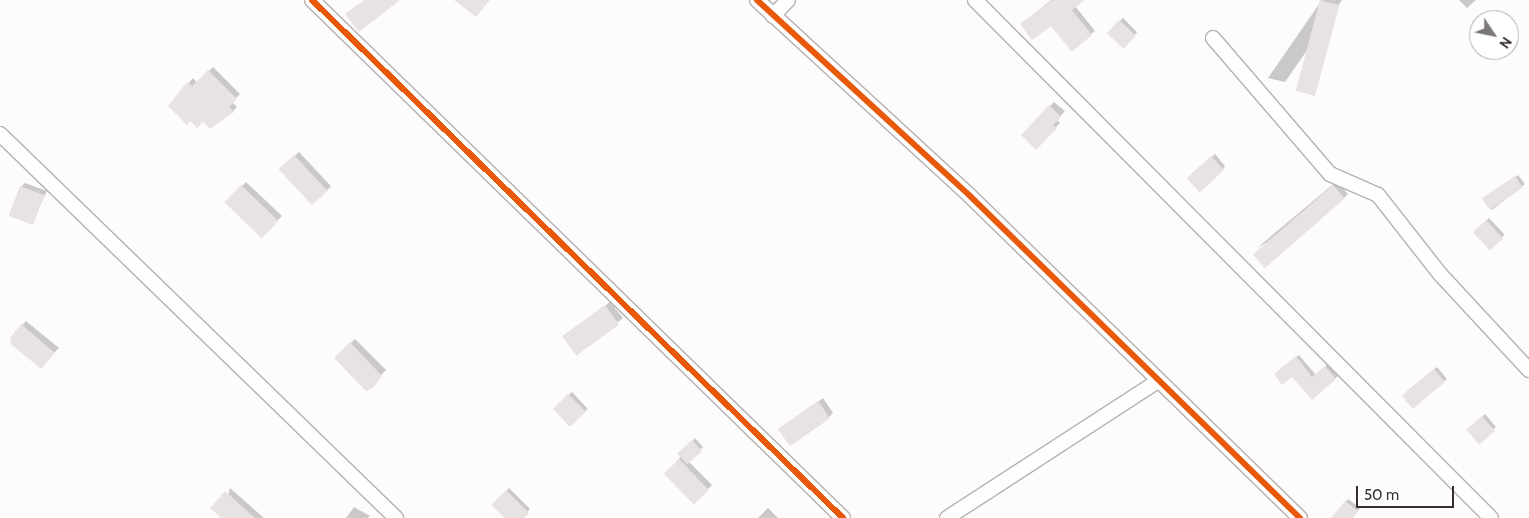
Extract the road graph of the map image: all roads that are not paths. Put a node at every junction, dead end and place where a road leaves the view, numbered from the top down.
1 (312, 0) edge
2 (757, 0) edge
3 (788, 0) edge
4 (975, 0) edge
5 (773, 16) junction
6 (1213, 38) dead end
7 (0, 134) edge
8 (1529, 370) edge
9 (1158, 381) junction
10 (396, 518) edge
11 (842, 518) edge
12 (946, 518) edge
13 (1300, 518) edge
14 (1491, 518) edge

1 - 11 street
2 - 5 street
3 - 5 street
4 - 14 street
5 - 9 street
6 - 8 street
7 - 10 street
9 - 12 street
9 - 13 street

